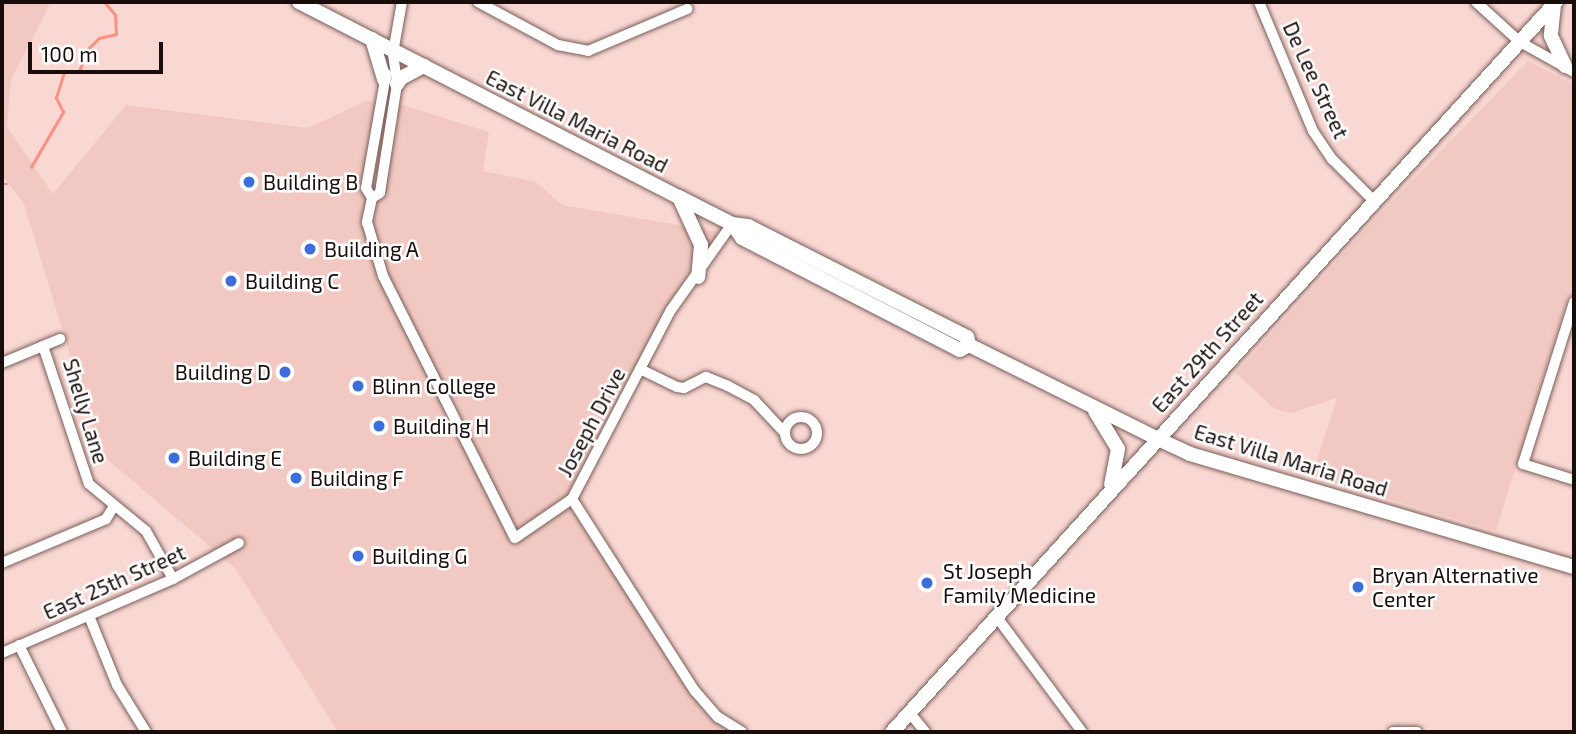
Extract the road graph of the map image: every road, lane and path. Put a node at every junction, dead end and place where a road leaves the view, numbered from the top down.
1 (299, 2) edge
2 (402, 2) edge
3 (478, 2) edge
4 (1476, 2) edge
5 (1262, 3) edge
6 (1555, 3) edge
7 (499, 6) edge
8 (687, 9) dead end
9 (1520, 42) junction
10 (389, 48) junction
11 (424, 66) junction
12 (1569, 69) edge
13 (391, 81) junction
14 (679, 197) junction
15 (1373, 200) junction
16 (732, 223) junction
17 (698, 277) junction
18 (1573, 301) edge
19 (60, 339) dead end
20 (43, 346) junction
21 (2, 363) edge
22 (640, 369) junction
23 (1094, 410) junction
24 (785, 433) dead end
25 (1156, 438) junction
26 (1574, 480) edge
27 (1111, 487) junction
28 (572, 499) junction
29 (113, 508) junction
30 (239, 543) dead end
31 (2, 564) edge
32 (1574, 567) edge
33 (173, 579) junction
34 (89, 616) junction
35 (996, 616) junction
36 (19, 645) junction
37 (2, 653) edge
38 (909, 712) junction
39 (62, 732) edge
40 (146, 732) edge
41 (742, 732) edge
42 (892, 732) edge
43 (925, 732) edge
44 (1082, 732) edge
45 (1393, 732) edge
46 (1417, 732) edge

1 - 10 main road, East Villa Maria Road
2 - 10 street
3 - 7 street
4 - 9 street
5 - 15 street, De Lee Street
6 - 9 main road, East 29th Street
6 - 12 main road
7 - 8 street
9 - 12 street
9 - 15 main road, East 29th Street
10 - 11 main road, East Villa Maria Road
10 - 13 main road
10 - 13 street
11 - 13 main road
11 - 14 main road, East Villa Maria Road
13 - 28 street
14 - 16 main road, East Villa Maria Road
14 - 17 main road
15 - 25 main road, East 29th Street
16 - 17 street, Joseph Drive
16 - 23 main road, East Villa Maria Road
17 - 22 street, Joseph Drive
18 - 26 street
19 - 20 street
20 - 21 street
20 - 29 street, Shelly Lane
22 - 24 street
22 - 28 street, Joseph Drive
23 - 25 main road, East Villa Maria Road
23 - 27 main road
25 - 27 main road, East 29th Street
25 - 32 main road, East Villa Maria Road
27 - 35 main road, East 29th Street
28 - 41 street, Joseph Drive
29 - 31 street
29 - 33 street, Shelly Lane
30 - 33 street, East 25th Street
33 - 34 street, East 25th Street
34 - 36 street, East 25th Street
34 - 40 street
35 - 38 main road, East 29th Street
35 - 44 street
36 - 37 street, East 25th Street
36 - 39 street
38 - 42 main road, East 29th Street
38 - 43 street
45 - 46 street

